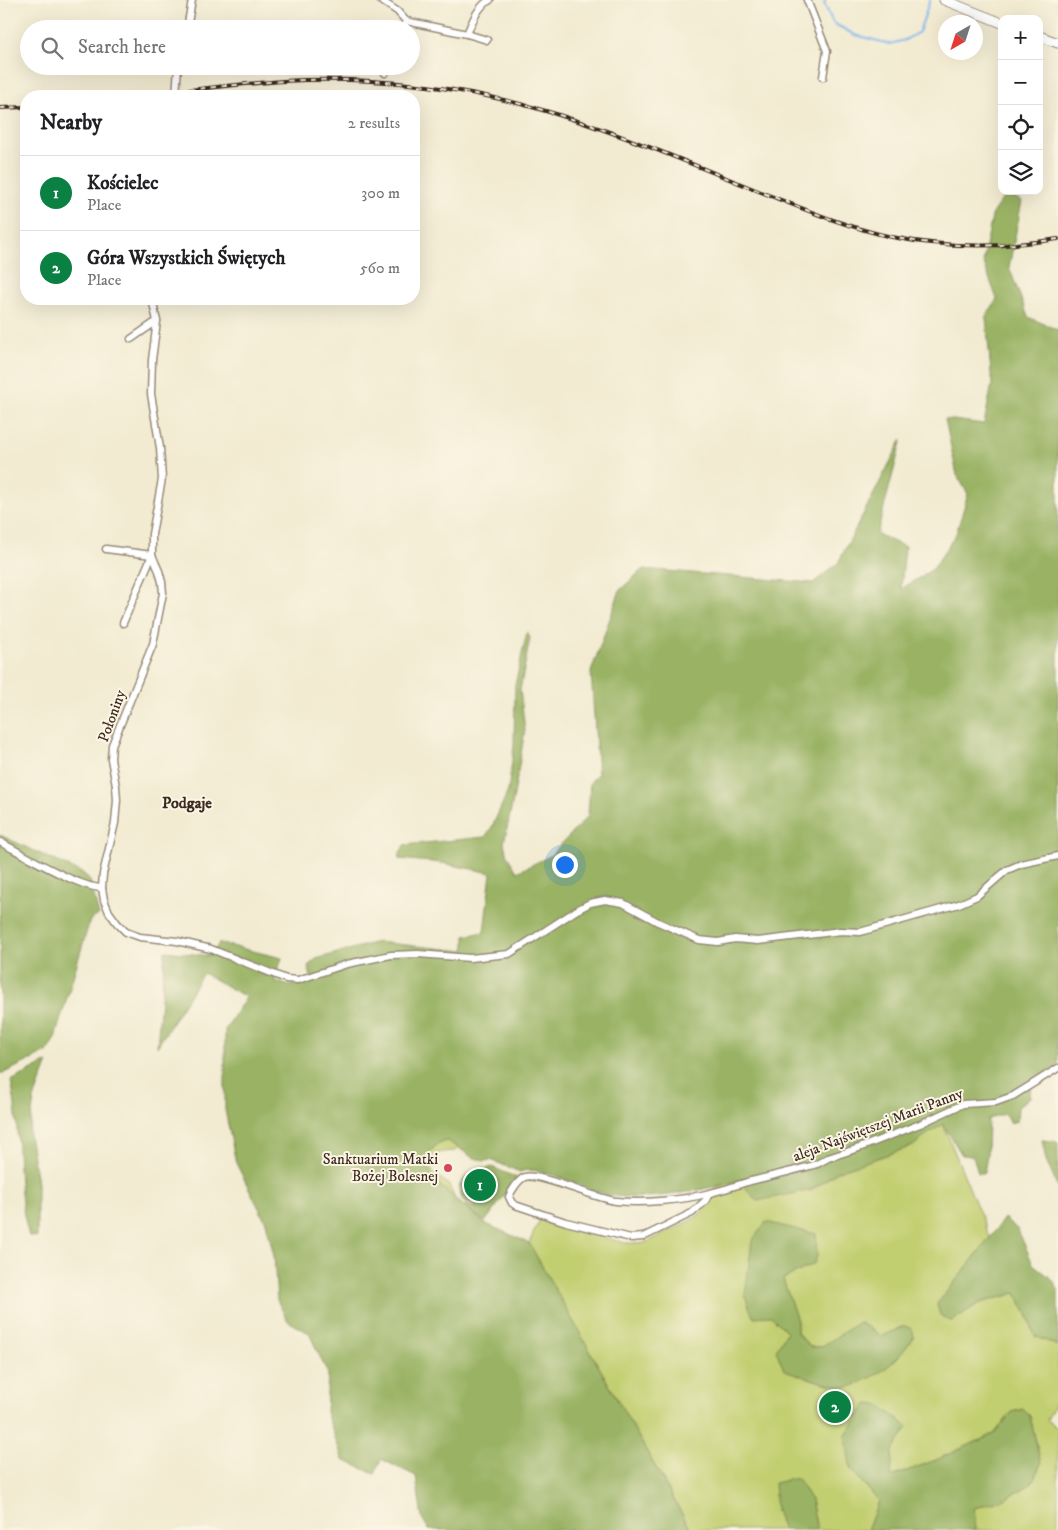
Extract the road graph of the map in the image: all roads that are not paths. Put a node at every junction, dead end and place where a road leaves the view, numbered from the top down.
1 (192, 0) edge
2 (380, 0) edge
3 (490, 0) edge
4 (807, 0) edge
5 (944, 0) edge
6 (189, 20) edge
7 (404, 20) edge
8 (998, 21) edge
9 (420, 25) edge
10 (467, 34) junction
11 (1043, 37) edge
12 (487, 40) dead end
13 (1058, 43) edge
14 (177, 75) edge
15 (823, 77) dead end
16 (176, 90) edge
17 (153, 305) edge
18 (157, 321) junction
19 (131, 339) dead end
20 (106, 549) dead end
21 (152, 555) junction
22 (123, 623) dead end
23 (0, 842) edge
24 (1058, 856) edge
25 (102, 888) junction
26 (1058, 1068) edge
27 (709, 1194) junction

1 - 6 street
2 - 7 street
3 - 10 street
4 - 15 street
5 - 8 street
9 - 10 street
10 - 12 street
11 - 13 street
14 - 16 street
17 - 18 street, Połoniny
18 - 19 street
18 - 21 street, Połoniny
20 - 21 street
21 - 22 street
21 - 25 street, Połoniny
23 - 25 street
24 - 25 street, Połoniny
26 - 27 street, aleja Najświętszej Marii Panny
27 - 27 street, aleja Najświętszej Marii Panny

